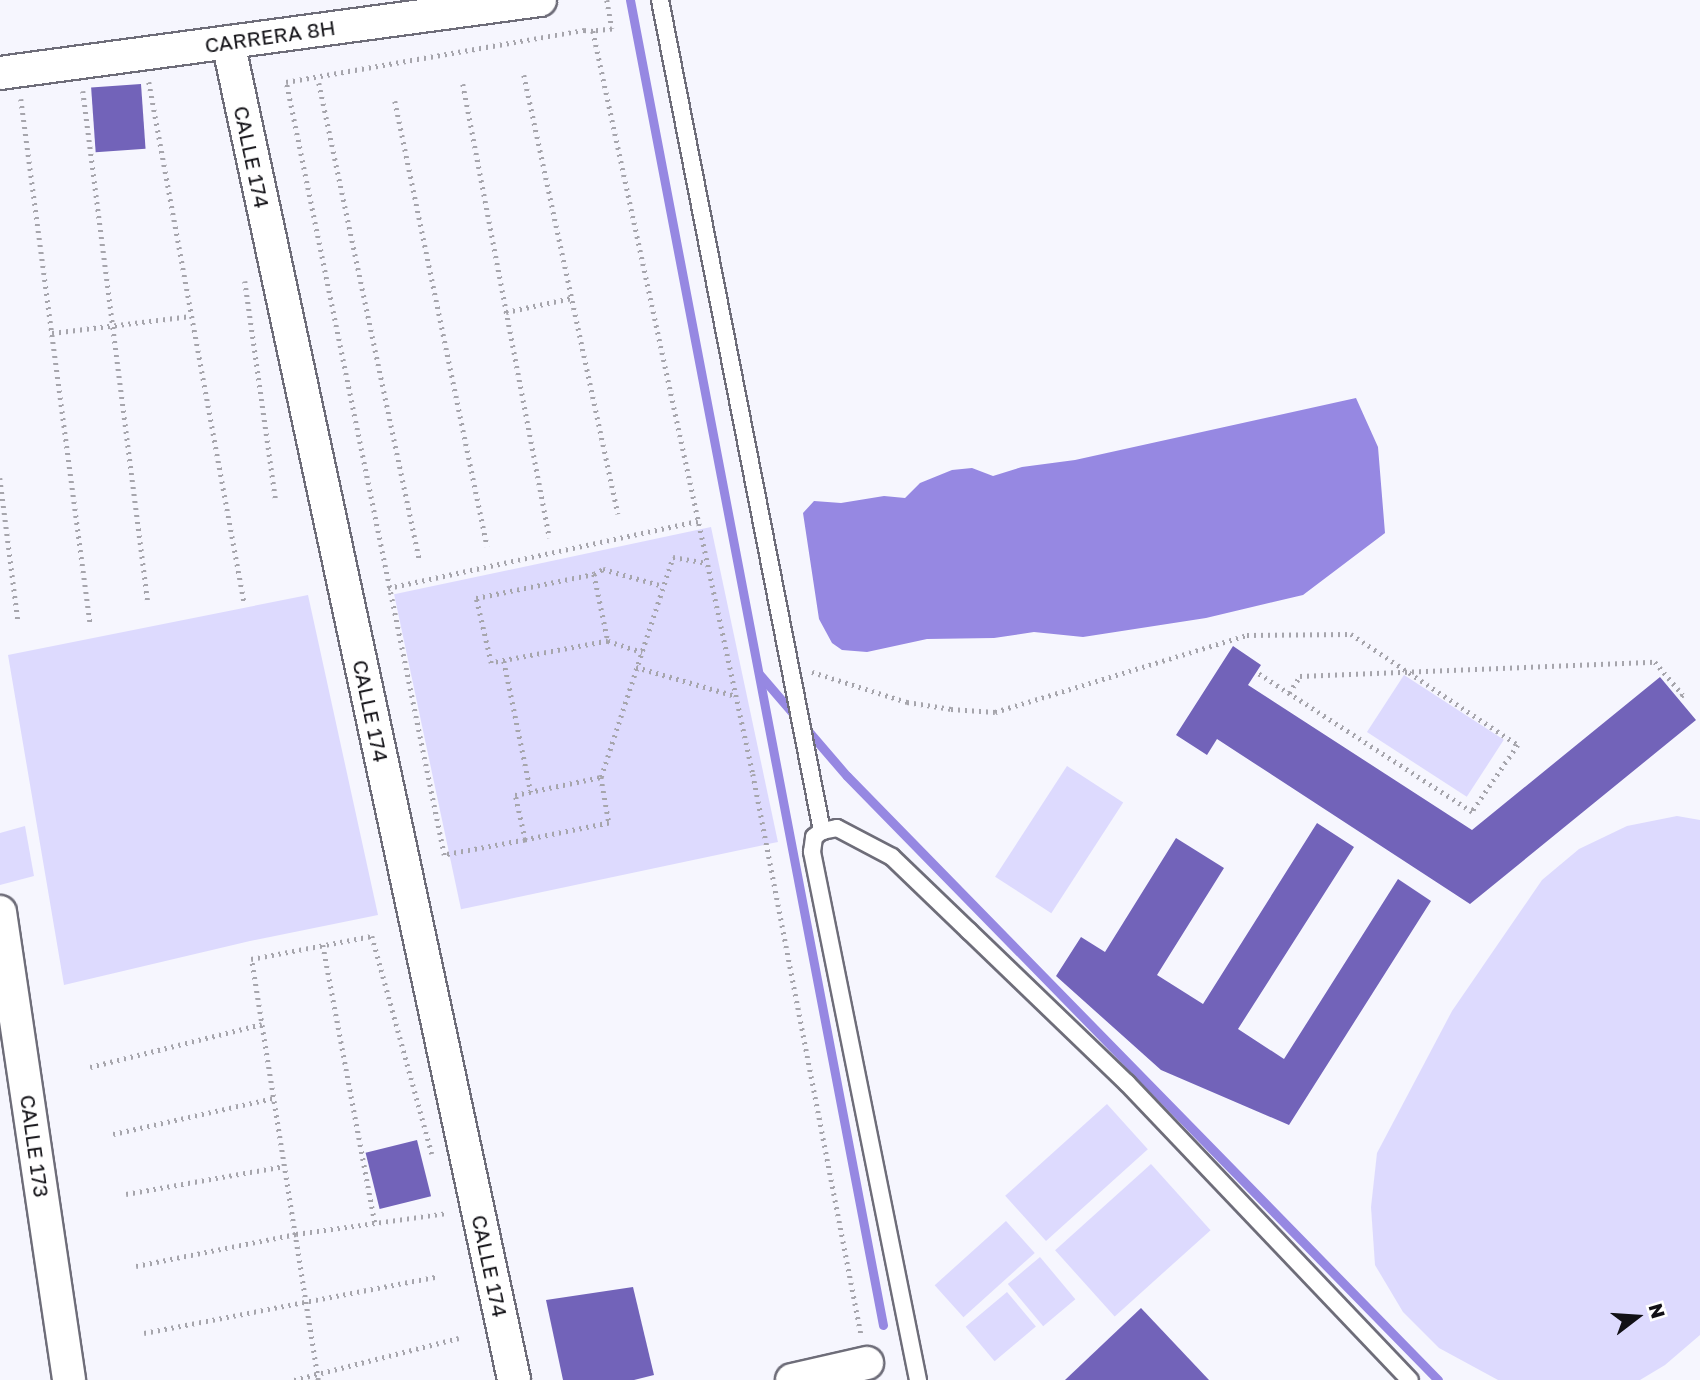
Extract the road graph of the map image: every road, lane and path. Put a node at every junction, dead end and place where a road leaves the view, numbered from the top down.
1 (540, 0) edge
2 (607, 0) edge
3 (660, 0) edge
4 (593, 31) junction
5 (228, 42) junction
6 (144, 53) junction
7 (79, 62) junction
8 (8, 72) edge
9 (524, 75) dead end
10 (319, 83) dead end
11 (463, 84) dead end
12 (395, 101) dead end
13 (572, 298) junction
14 (506, 312) junction
15 (191, 316) junction
16 (113, 325) junction
17 (52, 333) junction
18 (0, 478) edge
19 (618, 514) dead end
20 (698, 521) junction
21 (550, 538) dead end
22 (487, 547) dead end
23 (419, 559) dead end
24 (706, 563) junction
25 (594, 574) junction
26 (663, 586) junction
27 (388, 588) junction
28 (244, 601) dead end
29 (148, 603) dead end
30 (18, 620) dead end
31 (90, 622) dead end
32 (608, 641) junction
33 (642, 652) junction
34 (504, 661) junction
35 (636, 667) junction
36 (791, 667) junction
37 (1407, 671) junction
38 (1256, 672) dead end
39 (1289, 694) junction
40 (736, 696) junction
41 (1679, 699) dead end
42 (601, 777) junction
43 (531, 792) junction
44 (822, 831) junction
45 (525, 840) junction
46 (1, 912) edge
47 (323, 945) junction
48 (262, 1024) junction
49 (90, 1067) dead end
50 (274, 1098) junction
51 (113, 1134) dead end
52 (433, 1160) dead end
53 (285, 1166) junction
54 (126, 1194) dead end
55 (444, 1199) dead end
56 (374, 1222) junction
57 (296, 1234) junction
58 (136, 1266) dead end
59 (439, 1276) dead end
60 (306, 1302) junction
61 (145, 1333) dead end
62 (459, 1338) dead end
63 (867, 1363) joint
64 (318, 1378) edge
65 (69, 1380) edge
66 (294, 1380) edge
67 (514, 1380) edge
68 (792, 1380) edge
69 (918, 1380) edge
70 (1410, 1380) edge

1 - 5 street, CARRERA 8H
2 - 4 path
3 - 36 lane
4 - 20 path
4 - 27 path
5 - 6 street, CARRERA 8H
5 - 67 street, CALLE 174
6 - 7 street, CARRERA 8H
6 - 15 path
7 - 8 street, CARRERA 8H
7 - 16 path
8 - 17 path
9 - 13 path
10 - 23 path
11 - 14 path
12 - 22 path
13 - 14 path
13 - 19 path
14 - 21 path
15 - 16 path
15 - 28 path
16 - 17 path
16 - 29 path
17 - 31 path
18 - 30 path
20 - 24 path
20 - 27 path
24 - 26 path
24 - 40 path
25 - 26 path
25 - 32 path
25 - 34 path
26 - 33 path
27 - 45 path
32 - 33 path
32 - 34 path
33 - 35 path
34 - 43 path
35 - 40 path
35 - 42 path
36 - 37 path
36 - 44 lane
37 - 39 path
37 - 39 path
37 - 41 path
38 - 39 path
40 - 63 path
42 - 43 path
42 - 45 path
43 - 45 path
44 - 69 lane
44 - 70 lane
46 - 65 street, CALLE 173
47 - 48 path
47 - 52 path
47 - 56 path
48 - 49 path
48 - 50 path
50 - 51 path
50 - 53 path
53 - 54 path
53 - 57 path
55 - 56 path
56 - 57 path
57 - 58 path
57 - 60 path
59 - 60 path
60 - 61 path
60 - 64 path
62 - 64 path
63 - 68 street
64 - 66 path

